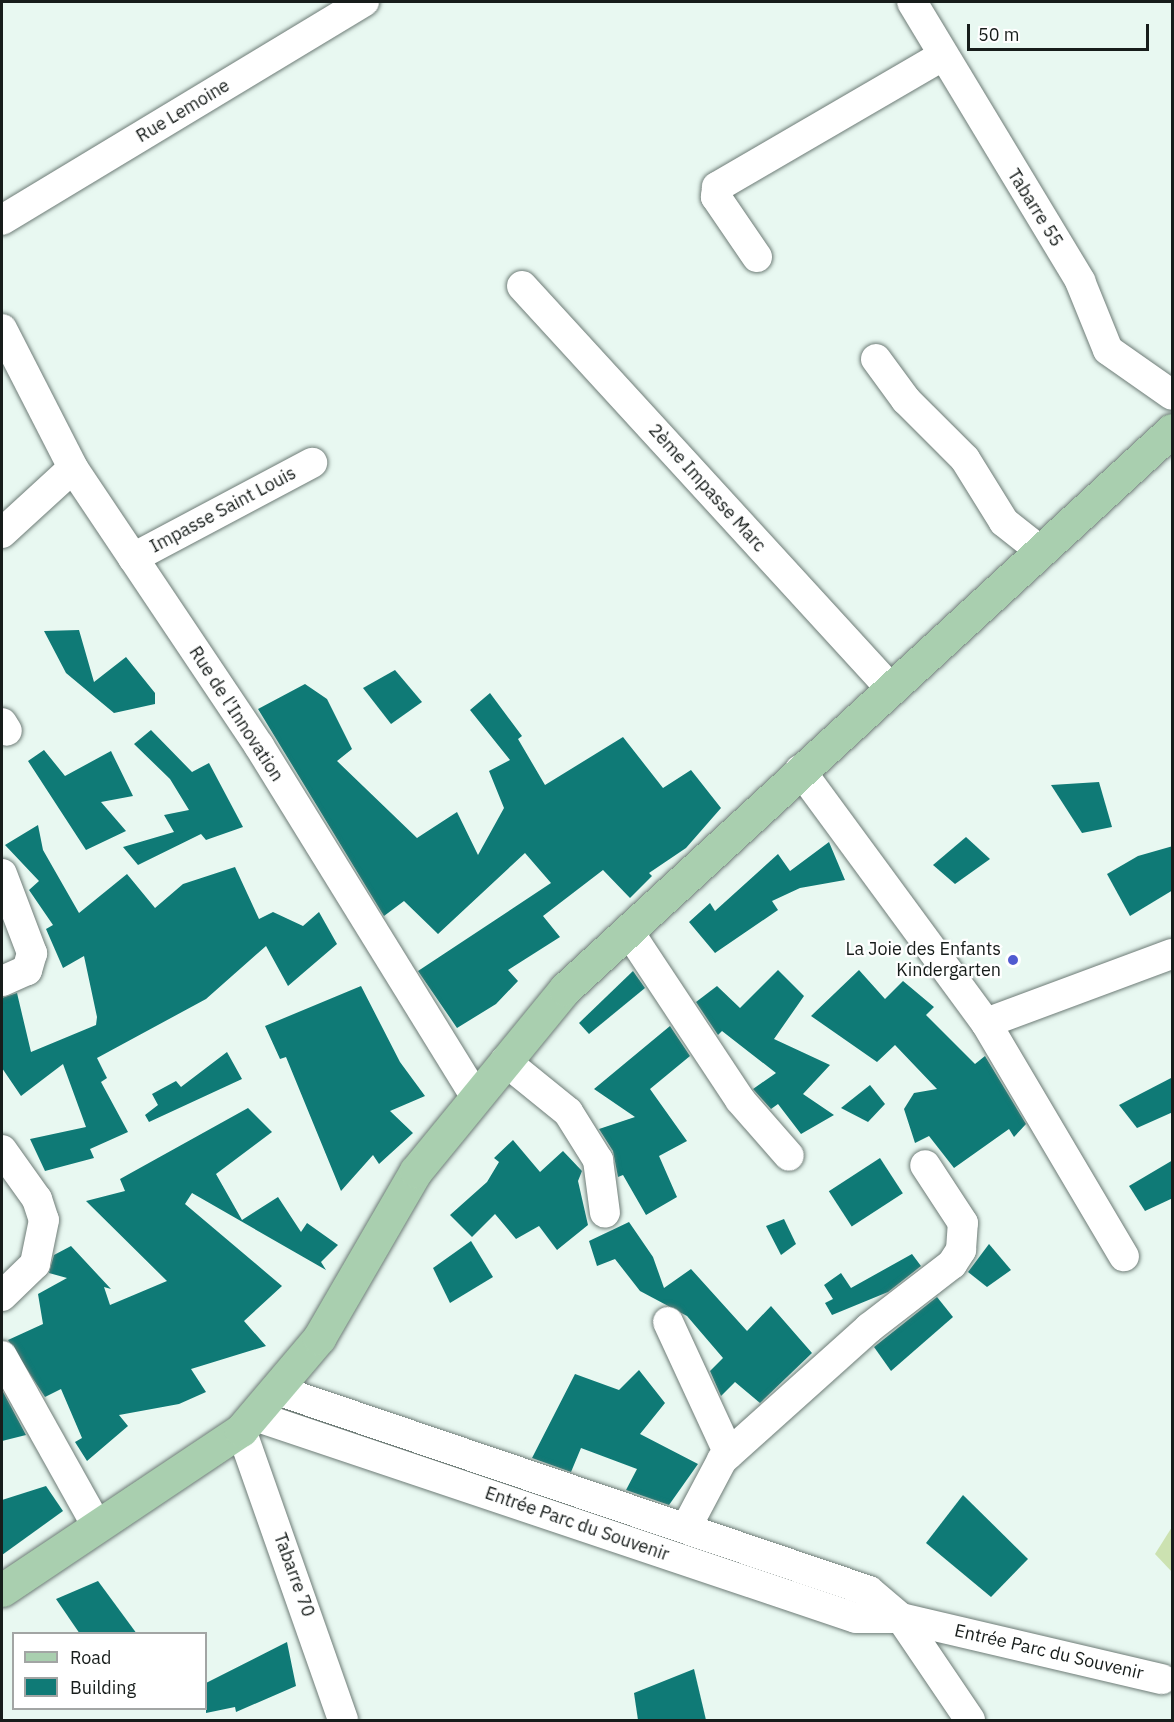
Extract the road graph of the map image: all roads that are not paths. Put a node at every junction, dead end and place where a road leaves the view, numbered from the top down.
1 (364, 2) edge
2 (912, 2) edge
3 (942, 56) junction
4 (2, 220) edge
5 (757, 257) dead end
6 (522, 286) dead end
7 (5, 343) edge
8 (876, 359) dead end
9 (1173, 395) edge
10 (1173, 430) edge
11 (312, 463) dead end
12 (73, 468) junction
13 (2, 532) edge
14 (1041, 552) junction
15 (133, 558) junction
16 (891, 689) junction
17 (800, 770) junction
18 (2, 874) edge
19 (629, 932) junction
20 (1173, 954) edge
21 (2, 981) edge
22 (986, 1023) junction
23 (505, 1061) junction
24 (476, 1097) junction
25 (2, 1150) edge
26 (789, 1156) dead end
27 (925, 1165) dead end
28 (605, 1213) dead end
29 (1124, 1256) dead end
30 (2, 1296) edge
31 (668, 1322) dead end
32 (2, 1356) edge
33 (277, 1390) junction
34 (248, 1423) junction
35 (729, 1454) junction
36 (97, 1526) junction
37 (686, 1528) junction
38 (2, 1590) edge
39 (901, 1618) junction
40 (1162, 1679) dead end
41 (343, 1720) edge
42 (970, 1720) edge

1 - 4 street, Rue Lemoine
2 - 3 street, Tabarre 55
3 - 5 street
3 - 9 street, Tabarre 55
6 - 16 street, 2ème Impasse Marc
7 - 12 street, Rue de l'Innovation
8 - 14 street
10 - 14 main road
11 - 15 street, Impasse Saint Louis
12 - 13 street
12 - 15 street, Rue de l'Innovation
14 - 16 main road
15 - 24 street, Rue de l'Innovation
16 - 17 main road
17 - 19 main road
17 - 22 street
18 - 21 street
19 - 23 main road
19 - 26 street
20 - 22 street
22 - 29 street
23 - 24 main road
23 - 28 street
24 - 33 main road
25 - 30 street
27 - 35 street
31 - 35 street
32 - 36 street
33 - 34 main road
33 - 37 street, Entrée Parc du Souvenir
34 - 36 main road
34 - 39 street, Entrée Parc du Souvenir
34 - 41 street, Tabarre 70
35 - 37 street
36 - 38 main road
37 - 39 street, Entrée Parc du Souvenir
39 - 40 street, Entrée Parc du Souvenir
39 - 42 street

